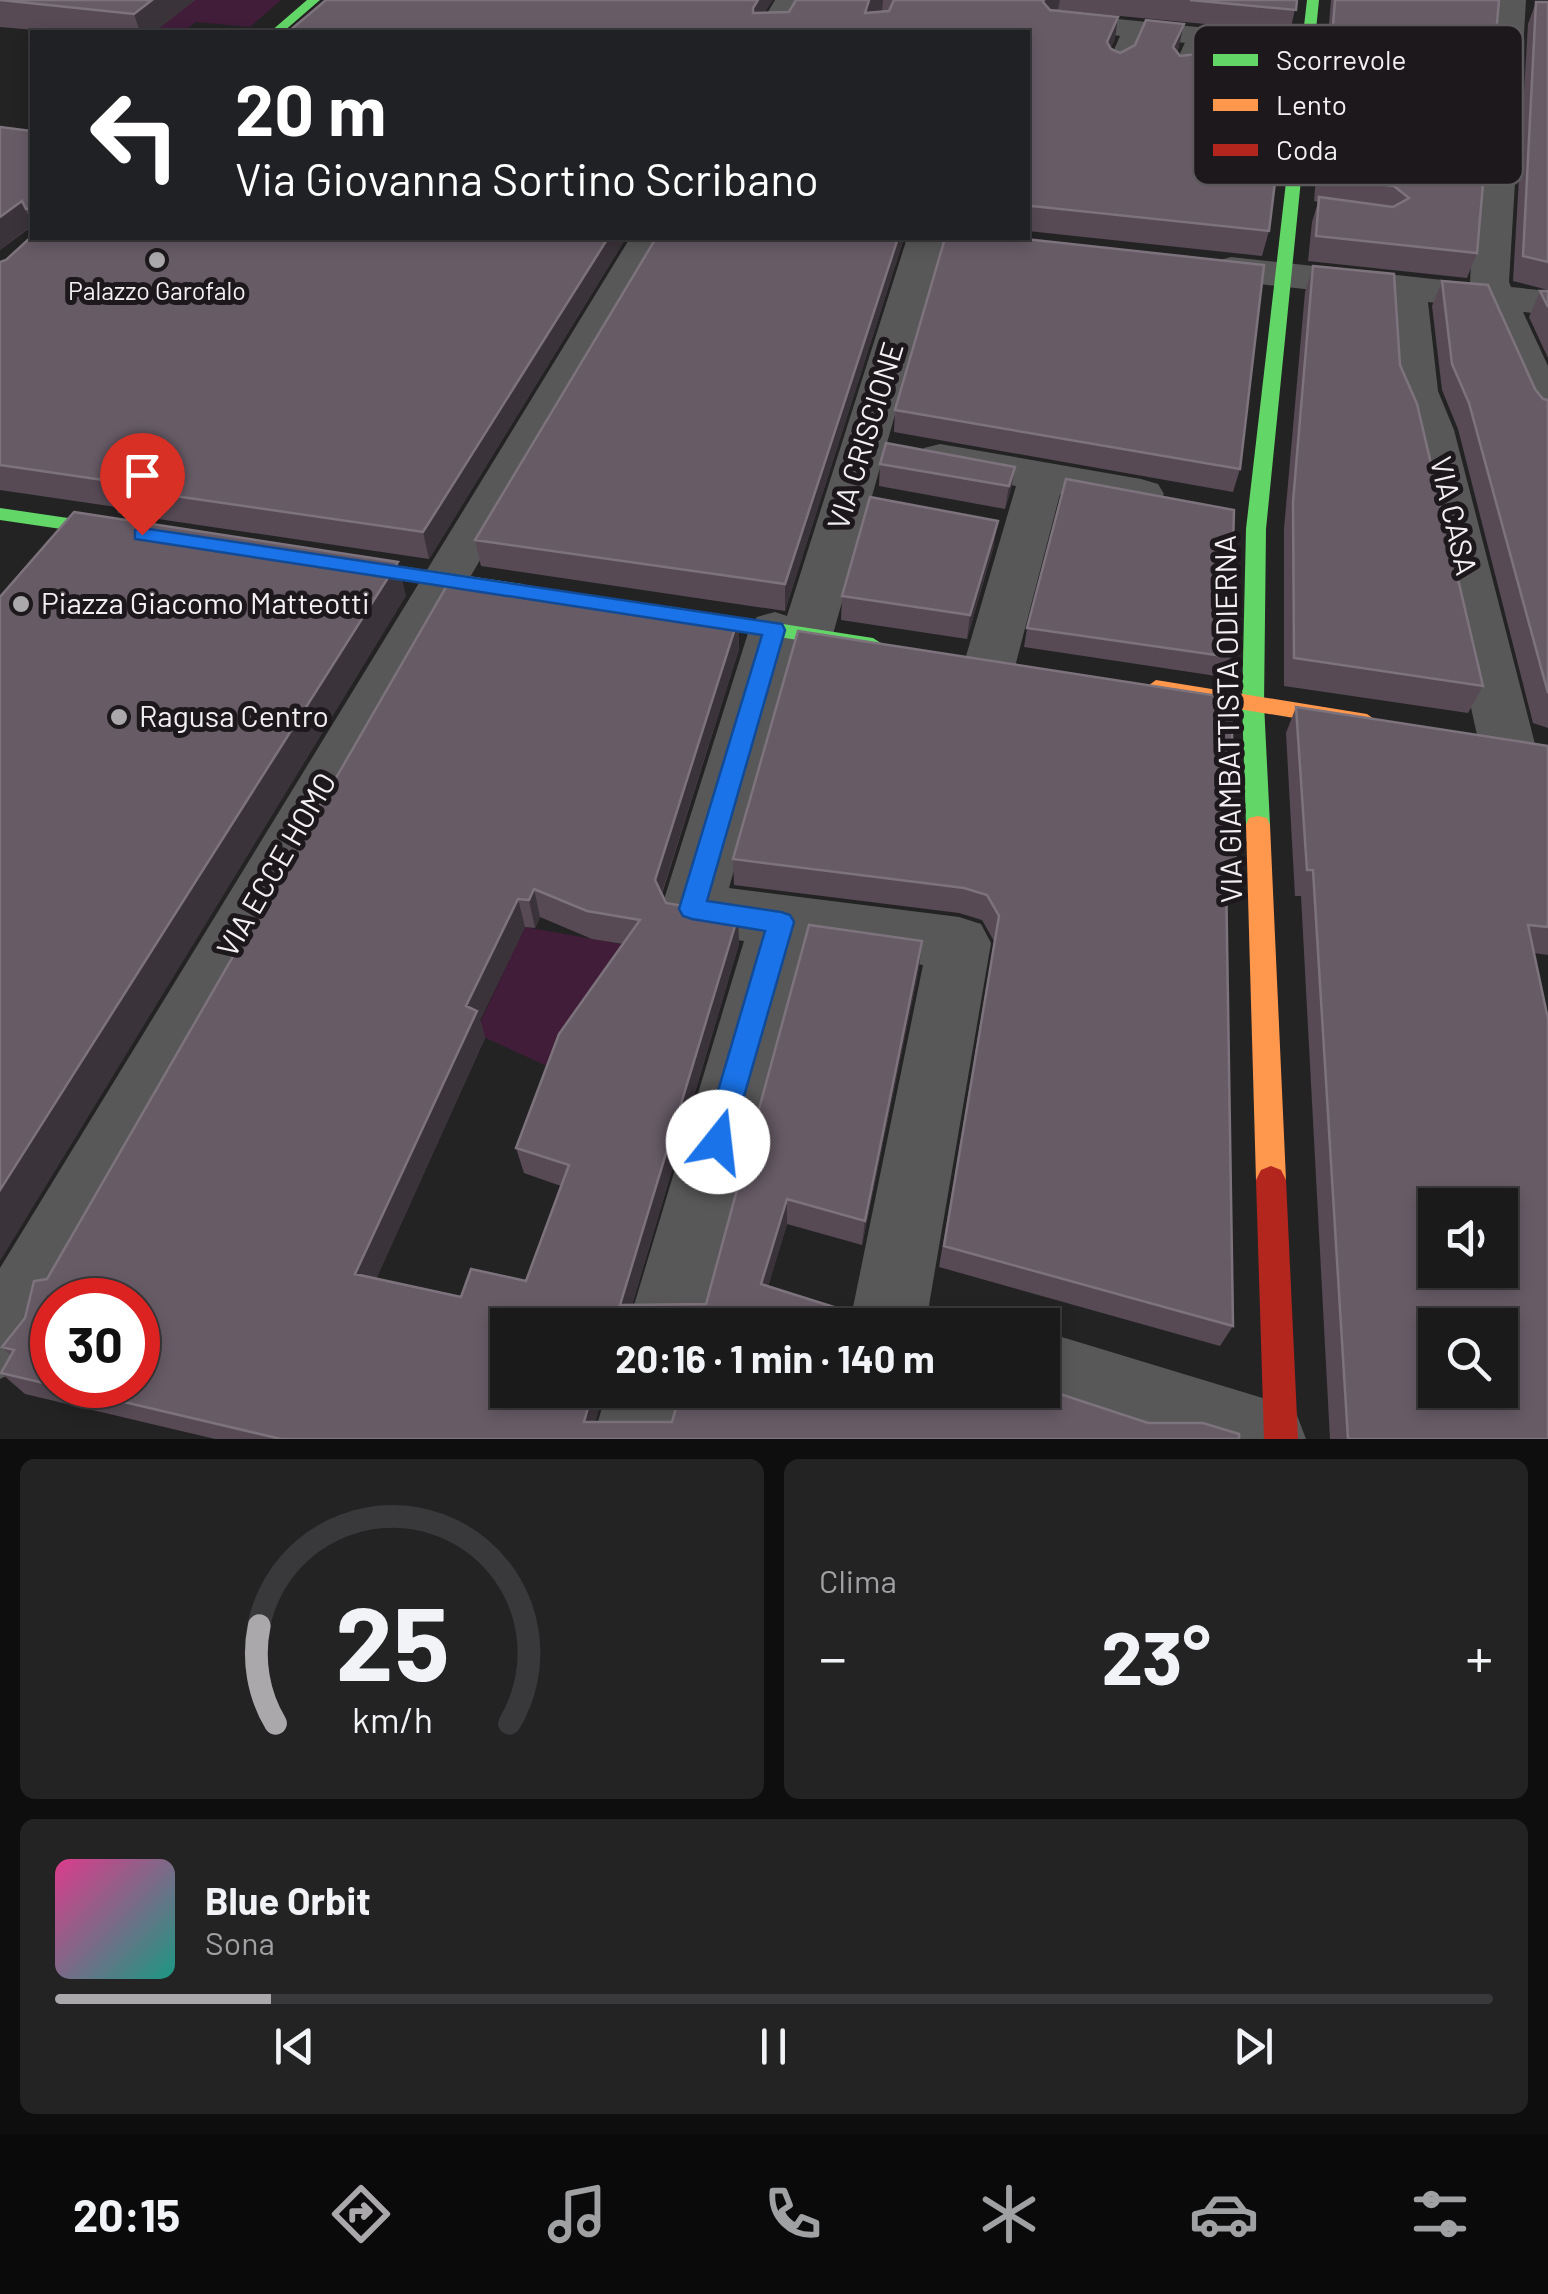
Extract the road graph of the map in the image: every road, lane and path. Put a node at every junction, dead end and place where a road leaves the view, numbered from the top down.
1 (314, 0) edge
2 (790, 0) edge
3 (1313, 0) edge
4 (1499, 6) edge
5 (1548, 13) edge
6 (1058, 22) edge
7 (1310, 25) edge
8 (278, 30) edge
9 (772, 30) edge
10 (1132, 30) junction
11 (1193, 36) edge
12 (1193, 47) edge
13 (1117, 66) edge
14 (1182, 71) edge
15 (1300, 185) edge
16 (1491, 185) edge
17 (648, 240) edge
18 (925, 240) edge
19 (1188, 264) edge
20 (1283, 275) junction
21 (1407, 288) junction
22 (1497, 298) junction
23 (1548, 303) edge
24 (1548, 413) edge
25 (864, 444) junction
26 (1042, 476) junction
27 (1218, 508) junction
28 (0, 514) edge
29 (161, 538) edge
30 (293, 557) edge
31 (444, 580) junction
32 (541, 594) edge
33 (638, 609) edge
34 (791, 632) junction
35 (898, 648) edge
36 (990, 663) edge
37 (1140, 686) edge
38 (1253, 704) junction
39 (1390, 725) edge
40 (1509, 744) edge
41 (781, 922) junction
42 (671, 1308) edge
43 (891, 1308) edge
44 (0, 1340) edge
45 (1060, 1376) edge
46 (642, 1408) edge
47 (633, 1439) edge
48 (1266, 1439) edge
49 (1281, 1439) edge

1 - 8 street
2 - 9 street
3 - 7 street, VIA GIAMBATTISTA ODIERNA
4 - 5 street
6 - 10 street
10 - 11 street
10 - 13 lane
12 - 14 lane
15 - 20 street, VIA GIAMBATTISTA ODIERNA
16 - 22 street
17 - 31 street, VIA ECCE HOMO
18 - 25 street, VIA CRISCIONE
19 - 20 street
20 - 21 street
20 - 27 street, VIA GIAMBATTISTA ODIERNA
21 - 22 street
21 - 40 street, VIA CASA
22 - 23 street
22 - 24 street
25 - 26 street
25 - 34 street, VIA CRISCIONE
26 - 27 street
26 - 36 street
27 - 38 street, VIA GIAMBATTISTA ODIERNA
28 - 29 street
30 - 31 street
31 - 32 street
31 - 44 street, VIA ECCE HOMO
33 - 34 street
34 - 35 street
34 - 41 street, VIA CRISCIONE
37 - 38 street
38 - 39 street
38 - 49 street, VIA GIAMBATTISTA ODIERNA
41 - 42 street
41 - 43 street
45 - 48 street
46 - 47 street

